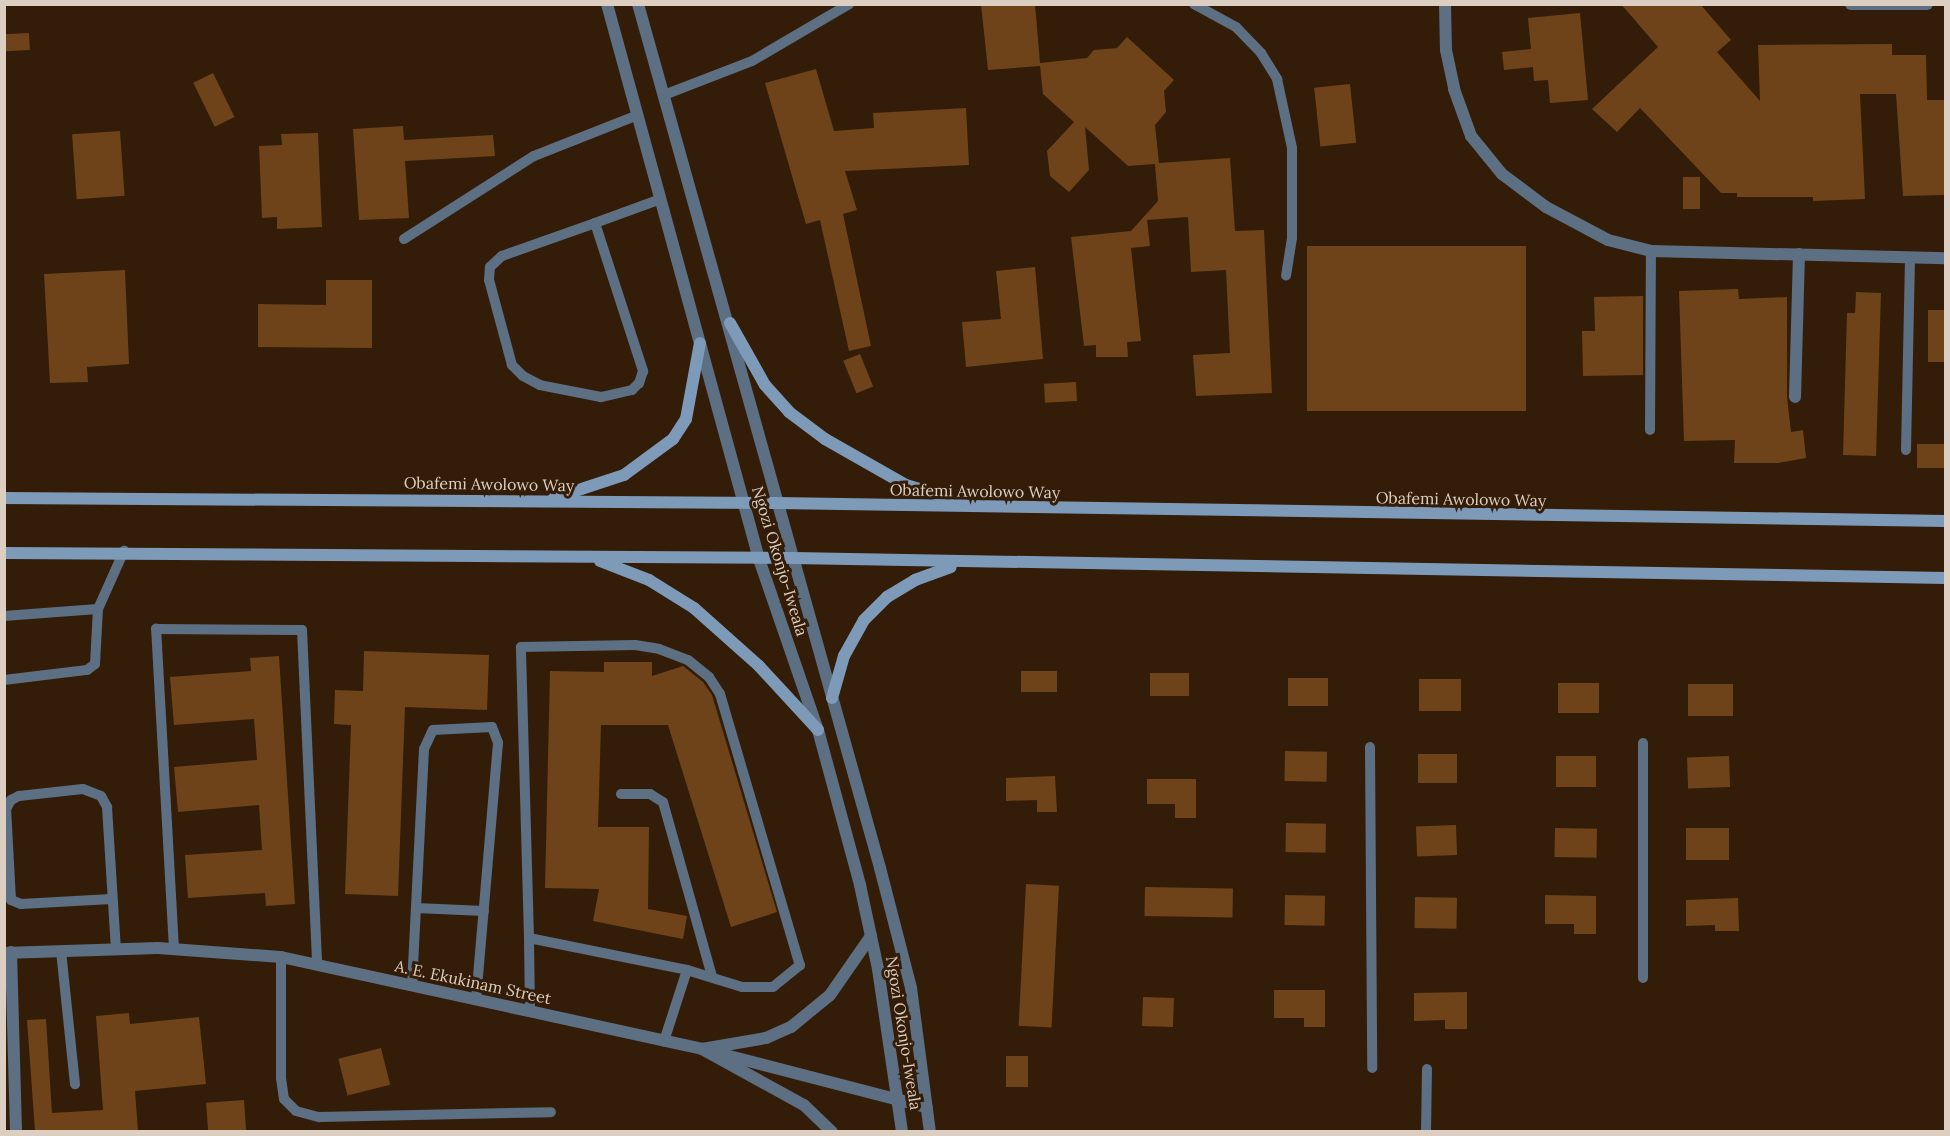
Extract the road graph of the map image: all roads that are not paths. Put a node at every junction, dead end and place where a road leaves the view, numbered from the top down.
1 (607, 4) edge
2 (638, 4) edge
3 (849, 4) edge
4 (1194, 4) edge
5 (1445, 4) edge
6 (1851, 4) edge
7 (1927, 4) edge
8 (664, 95) junction
9 (638, 115) junction
10 (662, 199) junction
11 (595, 223) junction
12 (404, 239) dead end
13 (1652, 251) junction
14 (1799, 254) junction
15 (1910, 257) junction
16 (1946, 258) edge
17 (1286, 276) dead end
18 (730, 323) junction
19 (700, 343) junction
20 (1795, 397) dead end
21 (1650, 430) dead end
22 (1906, 450) dead end
23 (4, 498) edge
24 (543, 501) junction
25 (777, 503) junction
26 (744, 505) junction
27 (985, 509) junction
28 (1946, 521) edge
29 (124, 551) junction
30 (4, 553) edge
31 (593, 558) junction
32 (793, 558) junction
33 (759, 559) junction
34 (958, 564) junction
35 (1946, 578) edge
36 (98, 609) junction
37 (4, 616) edge
38 (4, 680) edge
39 (832, 698) junction
40 (818, 730) junction
41 (1643, 742) dead end
42 (1370, 747) dead end
43 (621, 794) dead end
44 (111, 899) junction
45 (416, 908) junction
46 (484, 911) junction
47 (871, 936) junction
48 (529, 938) junction
49 (116, 949) junction
50 (174, 949) junction
51 (61, 951) junction
52 (8, 953) edge
53 (281, 957) junction
54 (317, 965) junction
55 (687, 970) junction
56 (712, 976) junction
57 (1643, 978) dead end
58 (412, 986) junction
59 (476, 999) junction
60 (530, 1011) junction
61 (664, 1041) junction
62 (702, 1049) junction
63 (1372, 1068) dead end
64 (1427, 1069) dead end
65 (75, 1084) dead end
66 (898, 1100) junction
67 (927, 1107) junction
68 (551, 1112) dead end
69 (16, 1131) edge
70 (832, 1131) edge
71 (902, 1131) edge
72 (930, 1131) edge
73 (1426, 1131) edge

1 - 9 street, Ngozi Okonjo-Iweala
2 - 8 street, Ngozi Okonjo-Iweala
3 - 8 lane
4 - 17 lane
5 - 13 street
6 - 7 street
8 - 18 street, Ngozi Okonjo-Iweala
9 - 10 street, Ngozi Okonjo-Iweala
9 - 12 lane
10 - 11 lane
10 - 19 street, Ngozi Okonjo-Iweala
11 - 11 lane
13 - 14 street
13 - 21 lane
14 - 15 street
14 - 20 street
15 - 16 street
15 - 22 lane
18 - 25 street, Ngozi Okonjo-Iweala
18 - 27 main road
19 - 24 main road
19 - 26 street, Ngozi Okonjo-Iweala
23 - 24 main road, Obafemi Awolowo Way
24 - 26 main road, Obafemi Awolowo Way
25 - 26 main road, Obafemi Awolowo Way
25 - 27 main road, Obafemi Awolowo Way
25 - 32 street, Ngozi Okonjo-Iweala
26 - 33 street, Ngozi Okonjo-Iweala
27 - 28 main road, Obafemi Awolowo Way
29 - 30 main road
29 - 31 main road
29 - 36 lane
31 - 33 main road
31 - 40 main road
32 - 33 main road
32 - 34 main road
32 - 39 street, Ngozi Okonjo-Iweala
33 - 40 street, Ngozi Okonjo-Iweala
34 - 35 main road
34 - 39 main road
36 - 37 lane
36 - 38 lane
39 - 67 street, Ngozi Okonjo-Iweala
40 - 47 street, Ngozi Okonjo-Iweala
41 - 57 lane
42 - 63 lane
43 - 56 lane
44 - 44 lane
44 - 49 lane
45 - 46 lane
45 - 46 lane
45 - 58 lane
46 - 59 lane
47 - 62 street
47 - 66 street, Ngozi Okonjo-Iweala
48 - 55 lane
48 - 56 lane
48 - 60 lane
49 - 50 street, A. E. Ekukinam Street
49 - 51 street, A. E. Ekukinam Street
50 - 53 street, A. E. Ekukinam Street
50 - 54 lane
51 - 52 street, A. E. Ekukinam Street
51 - 65 lane
52 - 69 street
53 - 54 street, A. E. Ekukinam Street
53 - 68 lane
54 - 58 street, A. E. Ekukinam Street
55 - 56 lane
55 - 61 lane
58 - 59 street, A. E. Ekukinam Street
59 - 60 street, A. E. Ekukinam Street
60 - 61 street, A. E. Ekukinam Street
61 - 62 street, A. E. Ekukinam Street
62 - 66 street, A. E. Ekukinam Street
62 - 70 street
64 - 73 lane
66 - 67 street, A. E. Ekukinam Street
66 - 71 street, Ngozi Okonjo-Iweala
67 - 72 street, Ngozi Okonjo-Iweala

